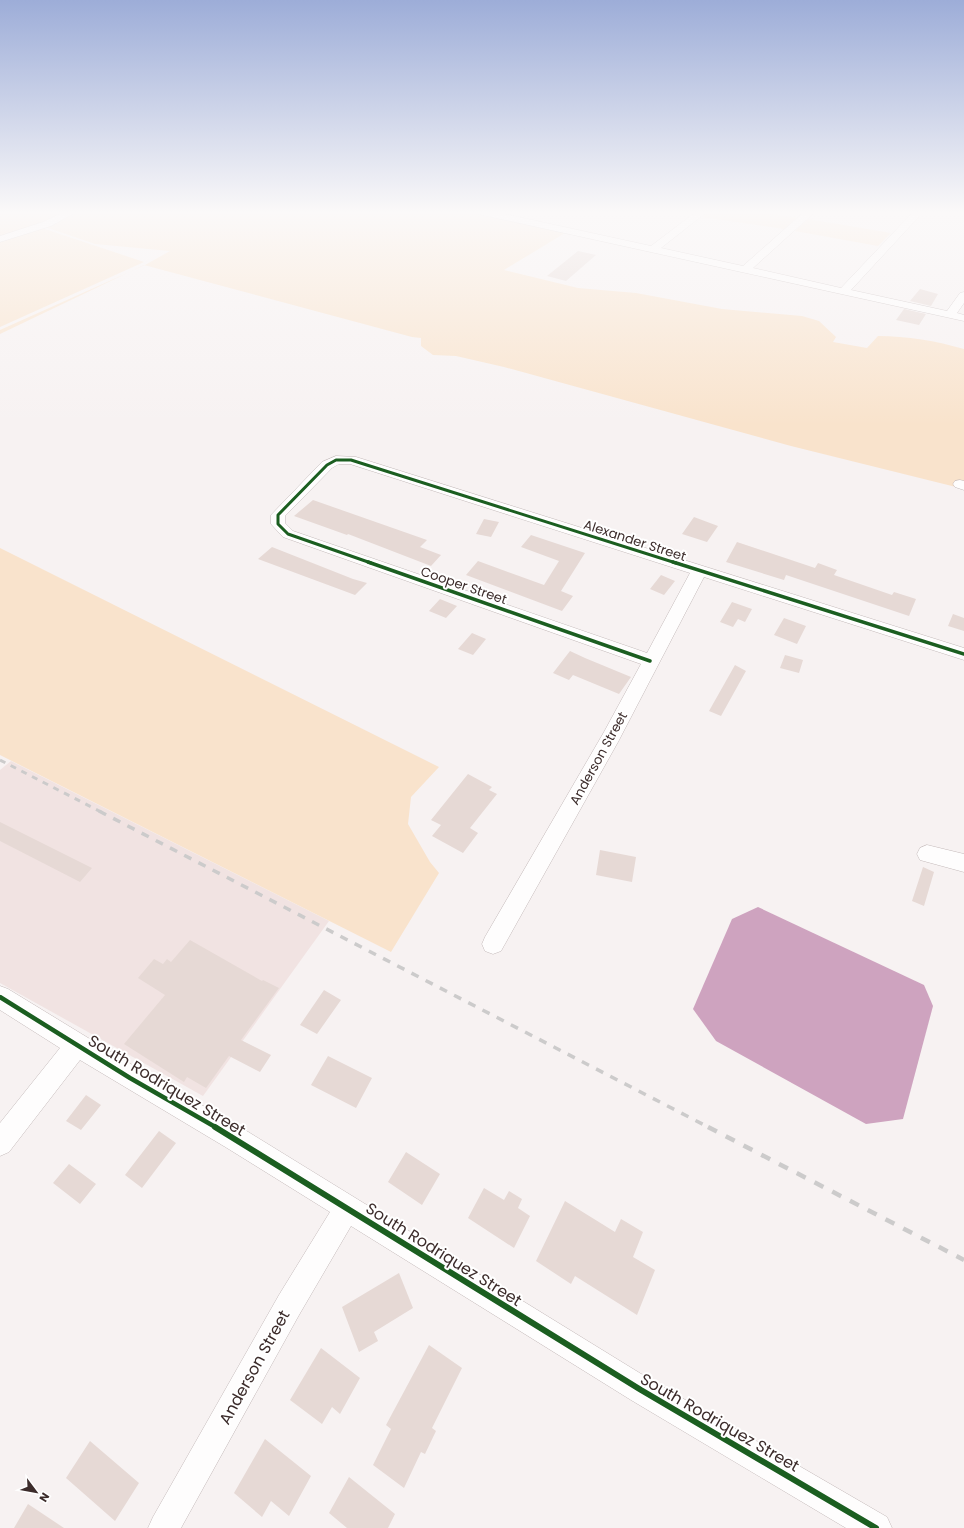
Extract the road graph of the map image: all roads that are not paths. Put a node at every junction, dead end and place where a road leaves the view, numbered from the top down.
1 (799, 282) edge
2 (852, 282) edge
3 (843, 292) junction
4 (964, 295) edge
5 (950, 315) junction
6 (964, 318) edge
7 (345, 459) joint
8 (699, 571) junction
9 (964, 654) edge
10 (650, 661) junction
11 (928, 854) dead end
12 (964, 863) edge
13 (494, 944) dead end
14 (0, 997) edge
15 (77, 1045) junction
16 (0, 1143) edge
17 (347, 1208) junction
18 (164, 1528) edge
19 (876, 1528) edge

1 - 3 street
2 - 3 street
3 - 5 street
4 - 5 street
5 - 6 street
7 - 8 street, Alexander Street
7 - 10 street, Cooper Street
8 - 9 street, Alexander Street
8 - 10 street, Anderson Street
10 - 13 street, Anderson Street
11 - 12 street
14 - 15 street, South Rodriquez Street
15 - 16 street
15 - 17 street, South Rodriquez Street
17 - 18 street, Anderson Street
17 - 19 street, South Rodriquez Street

